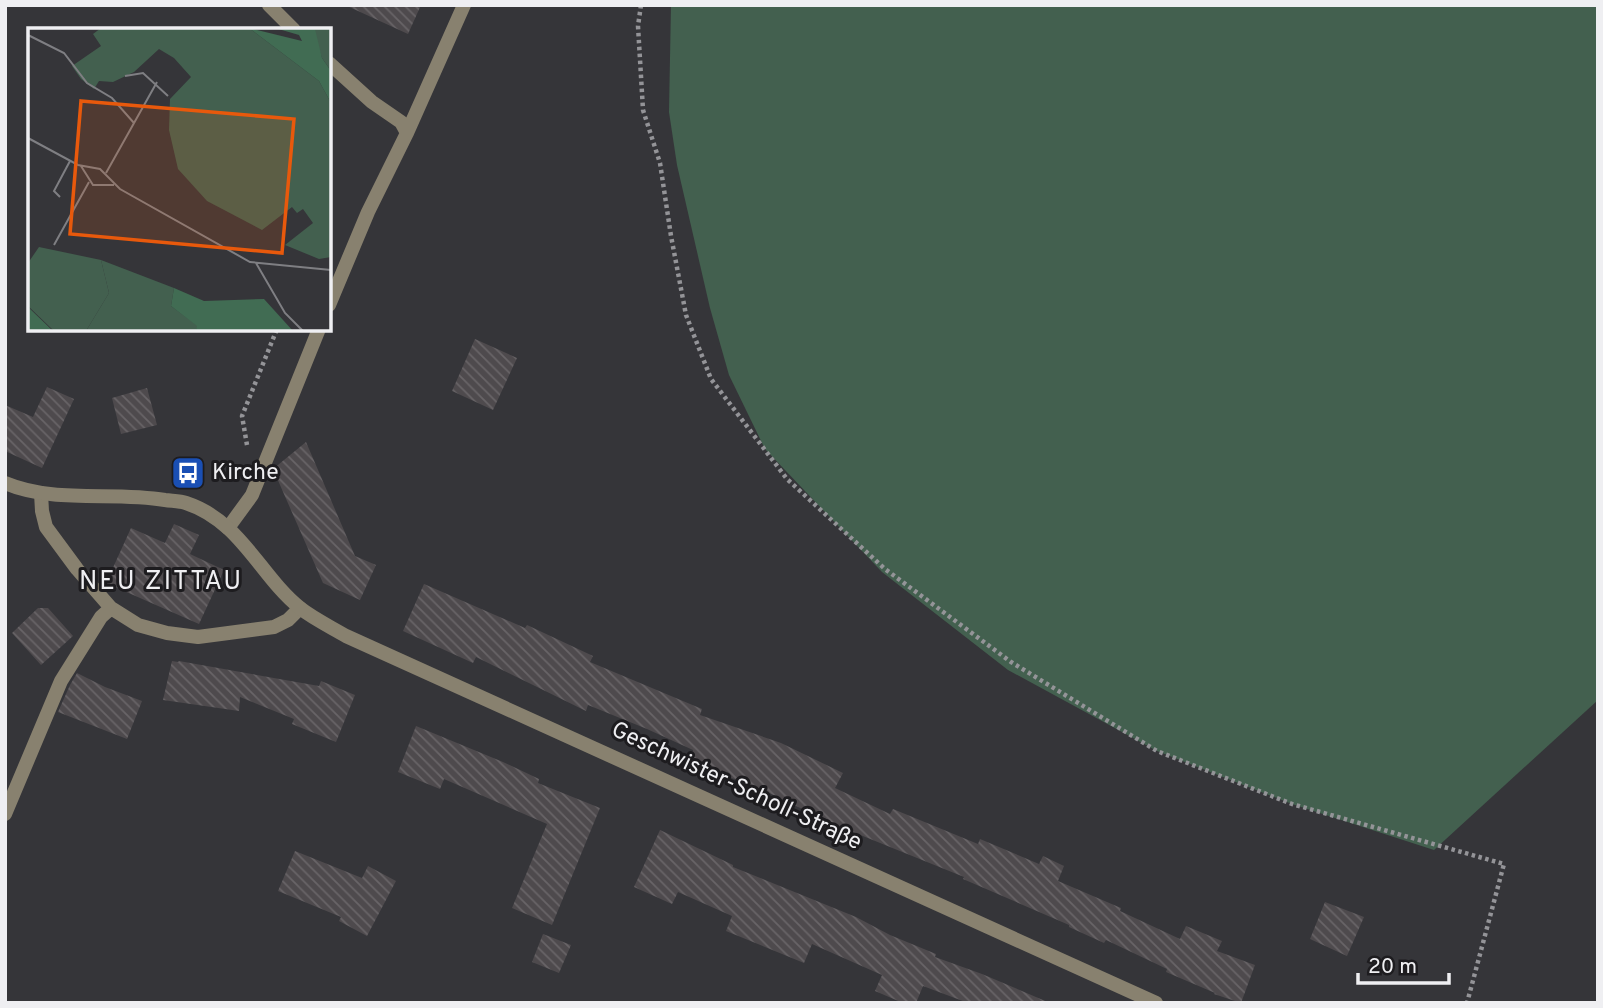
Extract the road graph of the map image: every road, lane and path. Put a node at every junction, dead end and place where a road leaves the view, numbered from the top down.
1 (269, 5) edge
2 (464, 5) edge
3 (641, 5) edge
4 (293, 28) edge
5 (331, 65) edge
6 (407, 133) junction
7 (331, 300) edge
8 (276, 331) edge
9 (318, 331) edge
10 (248, 451) dead end
11 (5, 483) edge
12 (41, 493) junction
13 (228, 528) junction
14 (111, 608) junction
15 (300, 608) junction
16 (5, 814) edge
17 (1156, 1003) edge
18 (1467, 1003) edge

1 - 4 street
2 - 6 street
3 - 18 path
5 - 6 street
6 - 7 street
8 - 10 path
9 - 13 street
11 - 12 street, Geschwister-Scholl-Straße
12 - 13 street, Geschwister-Scholl-Straße
12 - 14 street
13 - 15 street, Geschwister-Scholl-Straße
14 - 15 street
14 - 16 street
15 - 17 street, Geschwister-Scholl-Straße

